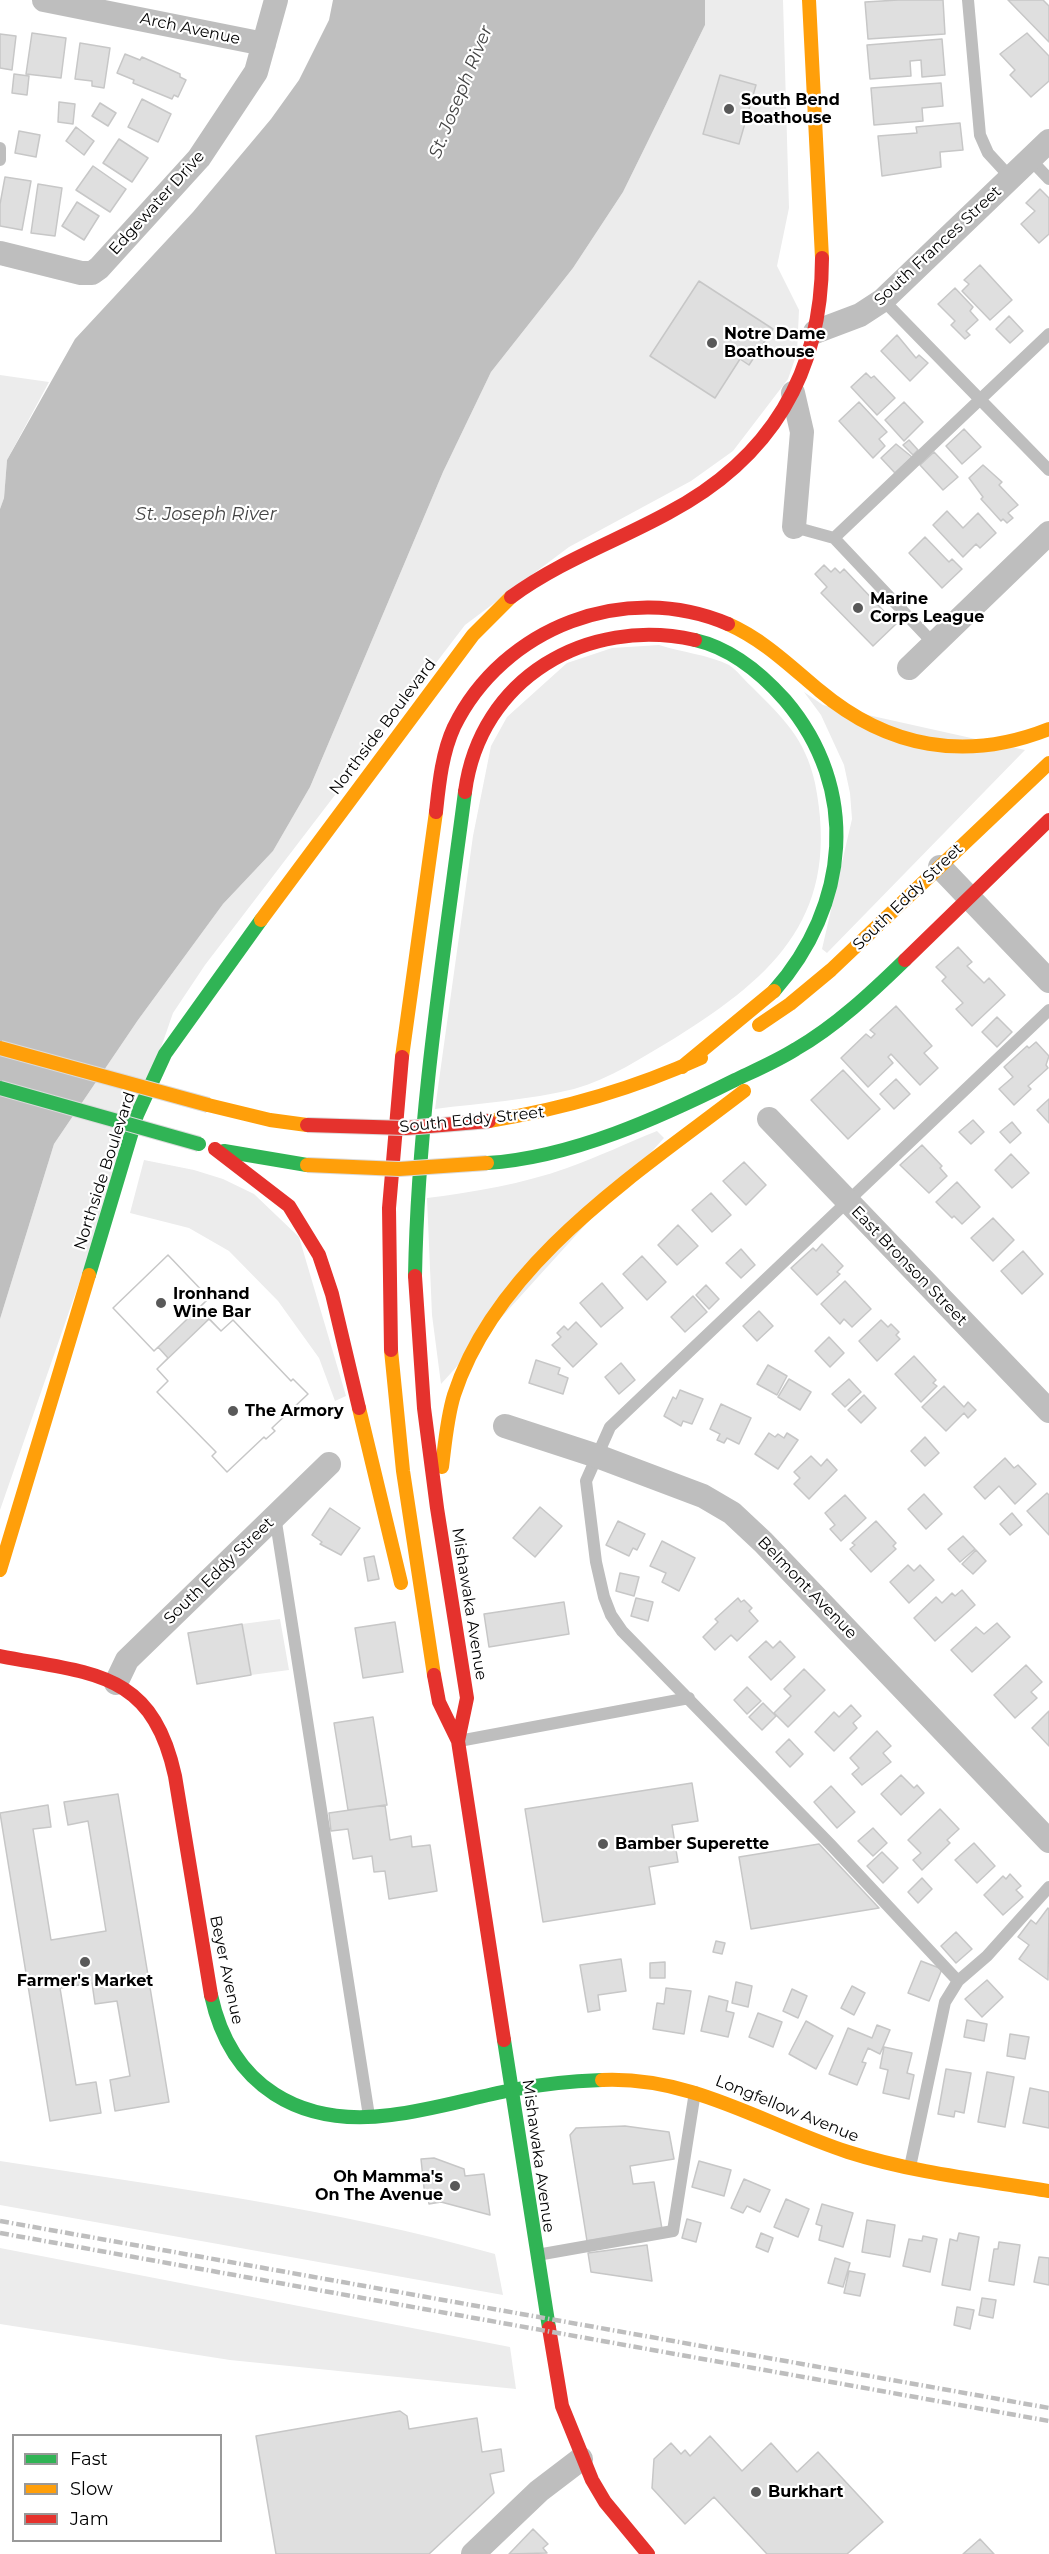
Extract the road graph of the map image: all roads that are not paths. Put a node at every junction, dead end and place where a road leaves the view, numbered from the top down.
1 (44, 0) edge
2 (276, 0) edge
3 (809, 0) edge
4 (968, 0) edge
5 (264, 44) junction
6 (1049, 141) edge
7 (0, 148) edge
8 (1030, 159) junction
9 (0, 160) edge
10 (1011, 178) junction
11 (1049, 179) edge
12 (0, 253) edge
13 (883, 300) junction
14 (816, 332) junction
15 (1049, 334) edge
16 (793, 393) junction
17 (980, 400) junction
18 (1049, 470) edge
19 (794, 527) joint
20 (1049, 532) edge
21 (834, 538) junction
22 (934, 644) junction
23 (909, 668) dead end
24 (1049, 729) edge
25 (1049, 763) edge
26 (1049, 820) edge
27 (940, 867) junction
28 (969, 898) junction
29 (1049, 981) edge
30 (1049, 1010) edge
31 (0, 1048) edge
32 (797, 1049) junction
33 (682, 1067) junction
34 (0, 1088) edge
35 (769, 1119) dead end
36 (214, 1149) junction
37 (848, 1202) junction
38 (1049, 1411) edge
39 (505, 1426) dead end
40 (597, 1456) junction
41 (329, 1464) dead end
42 (437, 1508) junction
43 (275, 1516) junction
44 (0, 1570) edge
45 (0, 1656) edge
46 (434, 1675) junction
47 (116, 1683) junction
48 (689, 1698) junction
49 (458, 1741) junction
50 (1049, 1840) edge
51 (1049, 1887) edge
52 (958, 1981) junction
53 (512, 2090) junction
54 (695, 2091) junction
55 (369, 2118) junction
56 (910, 2167) junction
57 (1049, 2191) edge
58 (537, 2255) junction
59 (581, 2459) junction
60 (473, 2554) edge
61 (648, 2554) edge

1 - 5 street, Arch Avenue
2 - 5 street, Edgewater Drive
3 - 14 main road, Northside Boulevard
4 - 10 lane
5 - 12 street, Edgewater Drive
6 - 8 street, South Frances Street
7 - 9 lane
8 - 10 street, South Frances Street
8 - 11 lane
10 - 13 street, South Frances Street
13 - 14 street, South Frances Street
13 - 17 lane
14 - 16 main road, Northside Boulevard
15 - 17 lane
16 - 19 street
16 - 44 main road, Northside Boulevard
17 - 18 lane
17 - 21 lane
19 - 21 lane
20 - 22 street
21 - 22 lane
22 - 23 street
24 - 46 main road
25 - 27 main road, South Eddy Street
26 - 28 main road
27 - 28 street
27 - 33 main road, South Eddy Street
28 - 29 street
28 - 32 main road
30 - 37 lane
31 - 33 main road, South Eddy Street, bridge
32 - 36 main road, bridge
32 - 42 main road
33 - 42 main road, Mishawaka Avenue
34 - 36 main road, bridge
35 - 37 street, East Bronson Street
36 - 46 main road
37 - 38 street, East Bronson Street
37 - 40 lane
39 - 40 street, Belmont Avenue
40 - 48 lane
40 - 50 street, Belmont Avenue
41 - 43 street, South Eddy Street
42 - 49 main road, Mishawaka Avenue
43 - 47 street, South Eddy Street
43 - 55 lane
45 - 47 main road, Beyer Avenue
46 - 49 main road, Mishawaka Avenue
47 - 55 main road, Beyer Avenue
48 - 49 lane
48 - 52 lane
49 - 53 main road, Mishawaka Avenue
51 - 52 lane
52 - 56 lane
53 - 54 main road, Longfellow Avenue
53 - 55 main road, Beyer Avenue
53 - 58 main road, Mishawaka Avenue
54 - 56 main road, Longfellow Avenue
54 - 58 lane
56 - 57 main road, Longfellow Avenue
58 - 59 main road, Mishawaka Avenue
59 - 60 street
59 - 61 main road, Mishawaka Avenue

